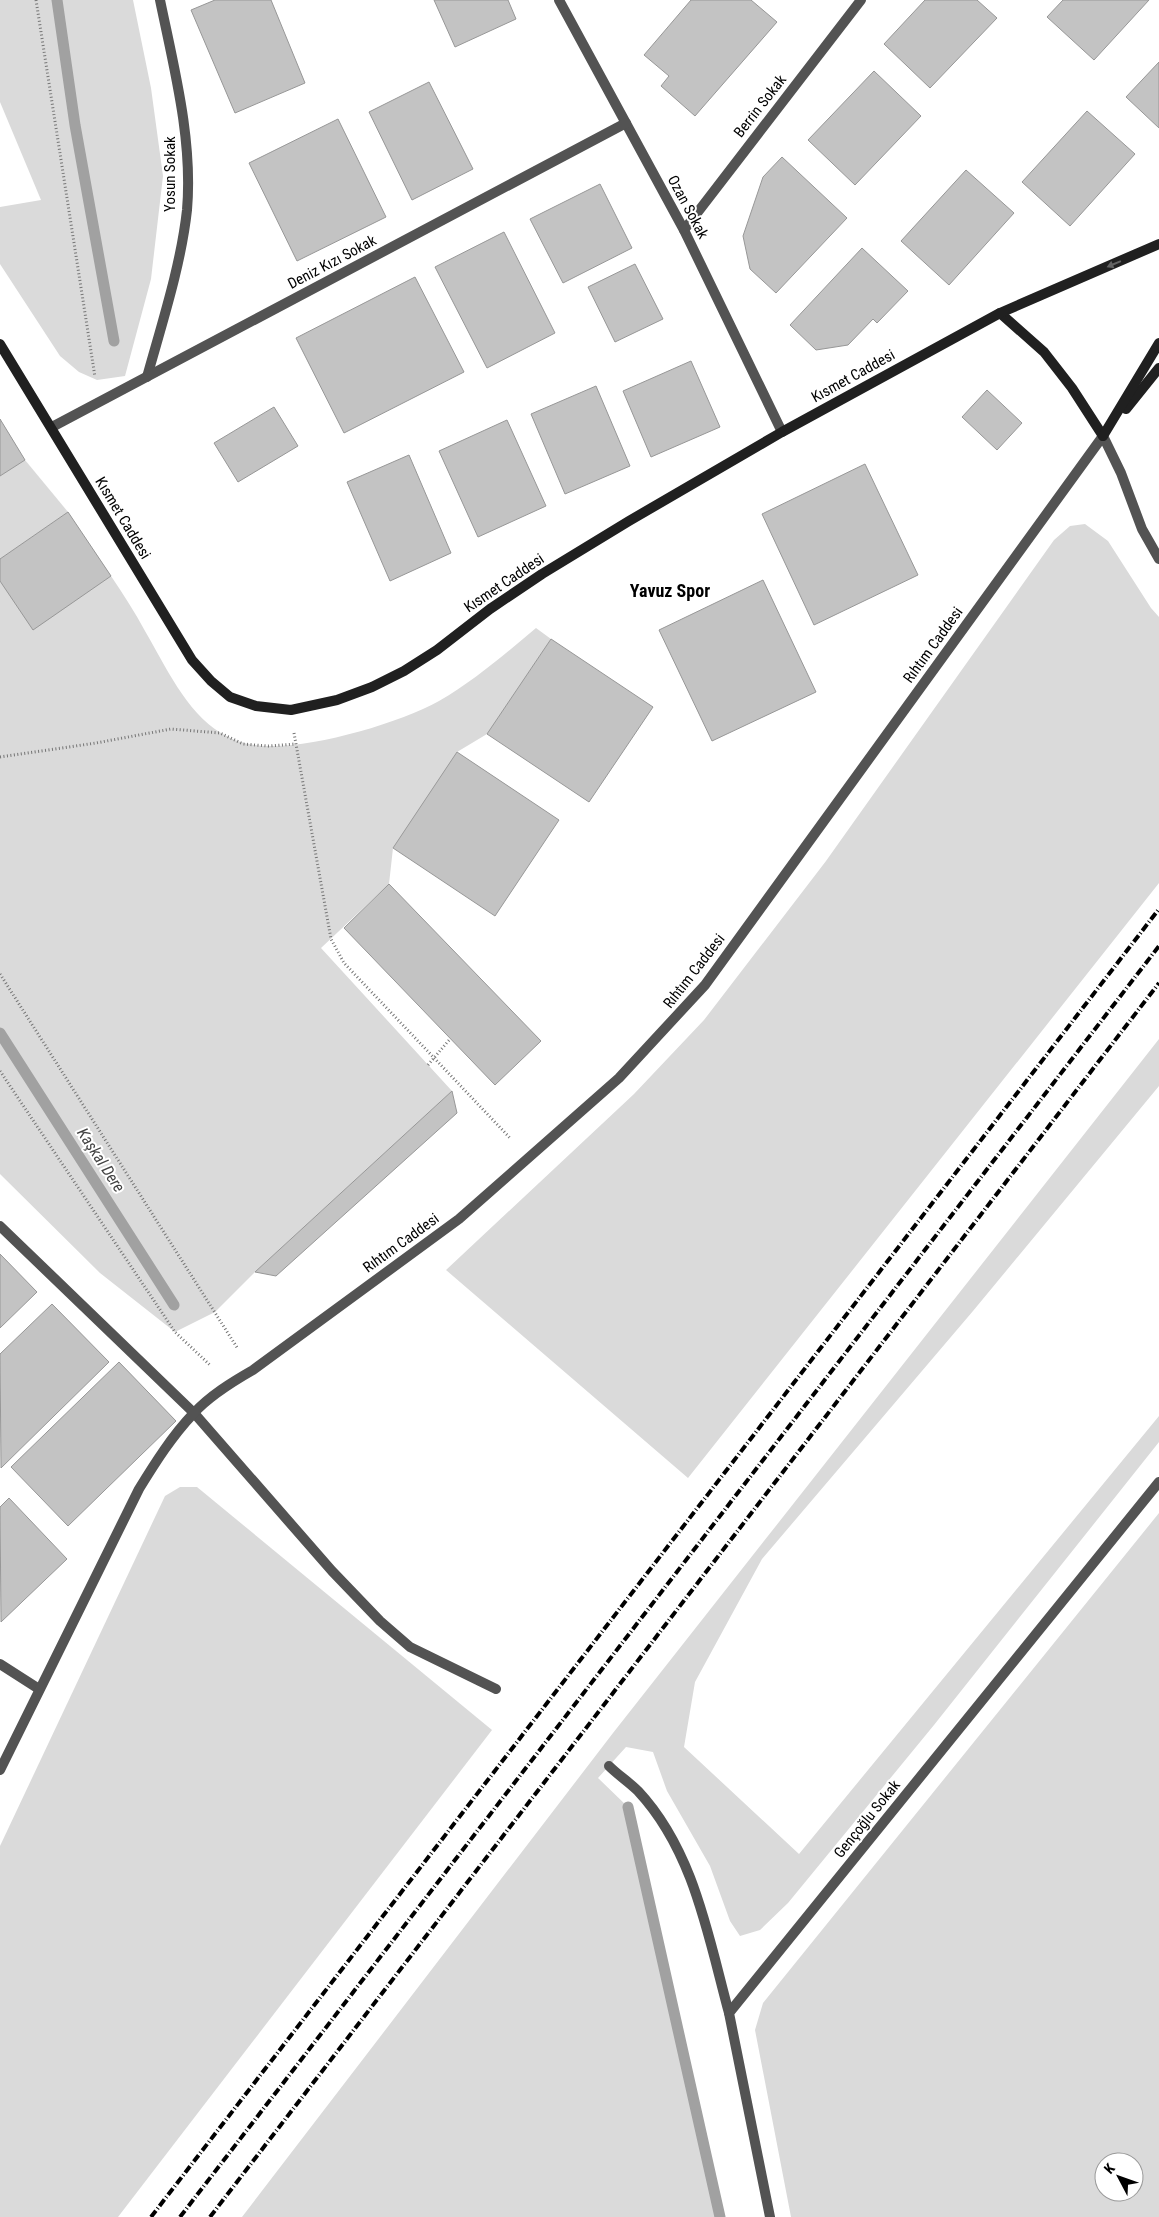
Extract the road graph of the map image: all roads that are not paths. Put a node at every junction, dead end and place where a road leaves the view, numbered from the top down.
1 (160, 0) edge
2 (559, 0) edge
3 (861, 0) edge
4 (626, 123) junction
5 (684, 230) junction
6 (1159, 244) edge
7 (1000, 313) junction
8 (0, 344) edge
9 (1159, 344) edge
10 (1159, 368) edge
11 (147, 376) junction
12 (52, 427) junction
13 (782, 432) junction
14 (1103, 436) junction
15 (1159, 559) edge
16 (0, 1226) edge
17 (194, 1413) junction
18 (1159, 1482) edge
19 (0, 1664) edge
20 (496, 1688) dead end
21 (39, 1689) junction
22 (609, 1766) dead end
23 (0, 1770) edge
24 (729, 2013) junction
25 (770, 2217) edge

1 - 11 street, Yosun Sokak
2 - 4 street, Ozan Sokak
3 - 5 street, Berrin Sokak
4 - 5 street, Ozan Sokak
4 - 11 street, Deniz Kızı Sokak
5 - 13 street, Ozan Sokak
6 -> 7 main road, Kısmet Caddesi
7 - 13 main road, Kısmet Caddesi
7 - 14 main road
8 - 12 main road, Kısmet Caddesi
9 - 14 main road, Rıhtım Caddesi
10 - 14 main road, Rıhtım Caddesi
11 - 12 street, Deniz Kızı Sokak
12 - 13 main road, Kısmet Caddesi
14 - 15 street
14 - 17 street, Rıhtım Caddesi
16 - 17 street
17 - 20 street
17 - 21 street, Rıhtım Caddesi
18 - 24 street, Gençoğlu Sokak
19 - 21 street
21 - 23 street, Rıhtım Caddesi
22 - 24 street
24 - 25 street

